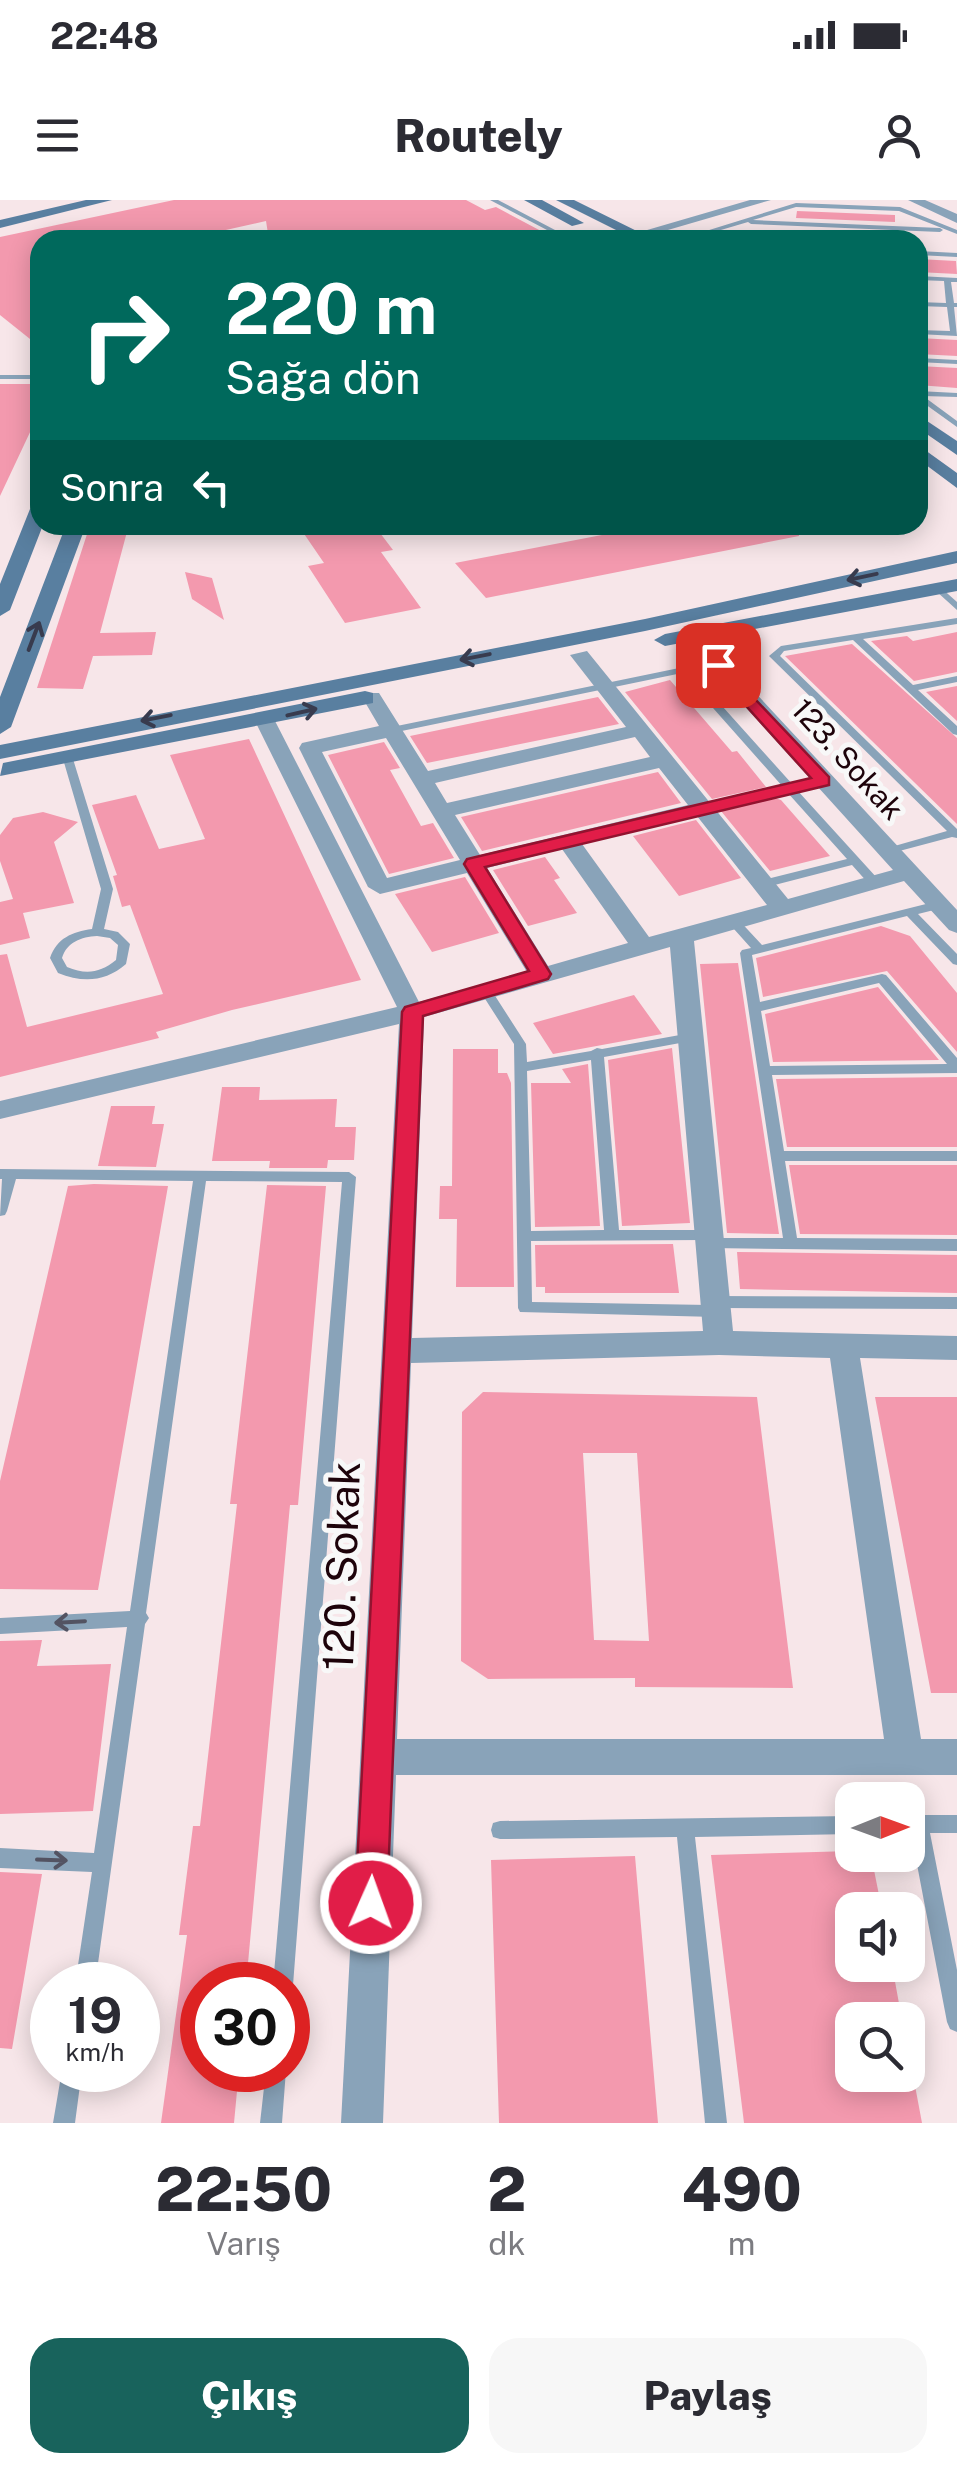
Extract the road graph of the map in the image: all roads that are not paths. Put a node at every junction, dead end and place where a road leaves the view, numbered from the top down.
1 (58, 200) edge
2 (105, 200) edge
3 (508, 200) edge
4 (531, 200) edge
5 (563, 200) edge
6 (765, 200) edge
7 (914, 200) edge
8 (495, 201) edge
9 (0, 212) edge
10 (739, 222) junction
11 (0, 224) edge
12 (867, 227) junction
13 (956, 227) edge
14 (552, 230) edge
15 (590, 230) edge
16 (624, 230) edge
17 (666, 230) edge
18 (713, 230) edge
19 (867, 230) edge
20 (928, 254) edge
21 (957, 255) edge
22 (952, 280) edge
23 (928, 304) edge
24 (954, 305) edge
25 (928, 333) edge
26 (956, 334) edge
27 (928, 361) edge
28 (957, 362) edge
29 (0, 377) edge
30 (30, 377) edge
31 (928, 395) edge
32 (957, 396) edge
33 (928, 403) edge
34 (957, 425) edge
35 (928, 428) edge
36 (957, 450) edge
37 (928, 458) edge
38 (957, 482) edge
39 (30, 534) edge
40 (72, 535) edge
41 (957, 557) edge
42 (948, 587) edge
43 (957, 606) edge
44 (0, 610) edge
45 (957, 621) edge
46 (692, 636) junction
47 (854, 636) junction
48 (580, 655) junction
49 (957, 679) edge
50 (604, 685) junction
51 (910, 689) junction
52 (372, 697) junction
53 (265, 721) junction
54 (0, 727) edge
55 (392, 730) junction
56 (640, 730) junction
57 (957, 732) edge
58 (0, 752) edge
59 (68, 760) junction
60 (664, 760) junction
61 (0, 771) edge
62 (422, 779) junction
63 (823, 781) junction
64 (791, 788) junction
65 (702, 808) junction
66 (442, 811) junction
67 (956, 834) edge
68 (568, 841) junction
69 (888, 851) junction
70 (474, 864) junction
71 (864, 871) junction
72 (907, 872) junction
73 (763, 884) junction
74 (938, 904) junction
75 (780, 905) junction
76 (910, 912) junction
77 (731, 920) junction
78 (957, 925) edge
79 (97, 932) junction
80 (681, 934) junction
81 (642, 946) junction
82 (760, 950) junction
83 (957, 961) edge
84 (541, 974) junction
85 (486, 991) junction
86 (754, 1008) junction
87 (412, 1012) junction
88 (690, 1037) junction
89 (598, 1052) junction
90 (521, 1068) junction
91 (957, 1068) edge
92 (764, 1071) junction
93 (0, 1110) edge
94 (777, 1156) junction
95 (957, 1156) edge
96 (5, 1175) edge
97 (200, 1177) junction
98 (0, 1211) edge
99 (525, 1236) junction
100 (612, 1236) junction
101 (709, 1239) junction
102 (790, 1244) junction
103 (957, 1245) edge
104 (957, 1303) edge
105 (716, 1307) junction
106 (719, 1343) junction
107 (844, 1346) junction
108 (957, 1348) edge
109 (395, 1350) junction
110 (140, 1618) junction
111 (0, 1626) edge
112 (905, 1756) junction
113 (957, 1756) edge
114 (378, 1757) junction
115 (925, 1824) edge
116 (957, 1824) edge
117 (835, 1825) edge
118 (685, 1828) junction
119 (500, 1830) dead end
120 (0, 1858) edge
121 (104, 1863) junction
122 (924, 1872) edge
123 (89, 1962) edge
124 (284, 1962) edge
125 (957, 2022) edge
126 (69, 2092) edge
127 (274, 2092) edge
128 (64, 2123) edge
129 (271, 2123) edge
130 (362, 2123) edge
131 (716, 2123) edge

1 - 9 street
2 - 11 street
3 - 8 lane
4 - 15 street
5 - 16 street
6 - 17 street
7 - 13 street
8 - 14 lane
10 - 12 lane
10 - 13 lane
10 - 18 lane
12 - 13 lane
12 - 19 lane
20 - 21 lane
22 - 24 lane
23 - 24 lane
24 - 26 lane
25 - 26 lane
27 - 28 lane
29 - 30 lane
31 - 32 lane
33 - 34 lane
35 - 36 street
37 - 38 street
39 - 44 street
54 -> 40 street
41 -> 58 street
42 - 43 lane
42 - 46 street
45 - 47 lane
46 - 48 street
46 - 63 street, 123. Sokak
47 - 51 lane
47 - 67 lane
48 - 50 street
48 - 52 street
49 - 51 lane
50 - 55 lane
50 - 56 street
50 - 64 lane
51 - 57 lane
53 -> 52 street
52 - 55 street
53 - 59 street
53 - 87 street
55 - 62 street
55 - 70 street
56 - 60 street
56 - 62 street
59 - 61 street
59 - 79 lane
60 - 65 street
60 - 66 street
62 - 66 street
63 - 64 lane
63 - 69 street, 123. Sokak
64 - 65 lane
64 - 71 lane
65 - 68 street
65 - 73 street
66 - 70 street
67 - 69 lane
68 - 70 street
68 - 81 street
69 - 72 street, 123. Sokak
70 - 84 street
71 - 72 street
71 - 73 lane
71 - 75 street
72 - 74 street, 123. Sokak
73 - 75 street
74 - 76 lane
74 - 78 street, 123. Sokak
75 - 77 street
76 - 82 lane
76 - 83 lane
77 - 80 street
77 - 82 lane
79 - 79 lane
80 - 81 street
80 - 88 street
81 - 84 street
82 - 86 lane
84 - 85 street
85 - 87 street
85 - 90 lane
86 - 91 lane
86 - 92 lane
87 - 93 street
87 - 109 street, 120. Sokak
88 - 89 lane
88 - 101 street
89 - 90 lane
89 - 100 lane
90 - 99 lane
91 - 92 lane
92 - 94 lane
94 - 95 lane
94 - 102 lane
96 - 97 lane
96 - 98 lane
97 - 110 lane
97 - 124 lane
99 - 100 lane
99 - 105 lane
100 - 101 lane
101 - 102 lane
101 - 105 street
102 - 103 lane
104 - 105 lane
105 - 106 street
106 - 107 street
106 - 109 street
107 - 108 street
107 - 112 street
109 - 114 street, 120. Sokak
110 -> 111 lane
110 - 121 lane
112 - 113 street
112 - 114 street
114 - 130 street, 120. Sokak
115 - 116 lane
117 - 118 lane
118 - 119 lane
118 - 131 lane
120 -> 121 lane
121 - 123 lane
122 - 125 lane
126 - 128 lane
127 - 129 lane

